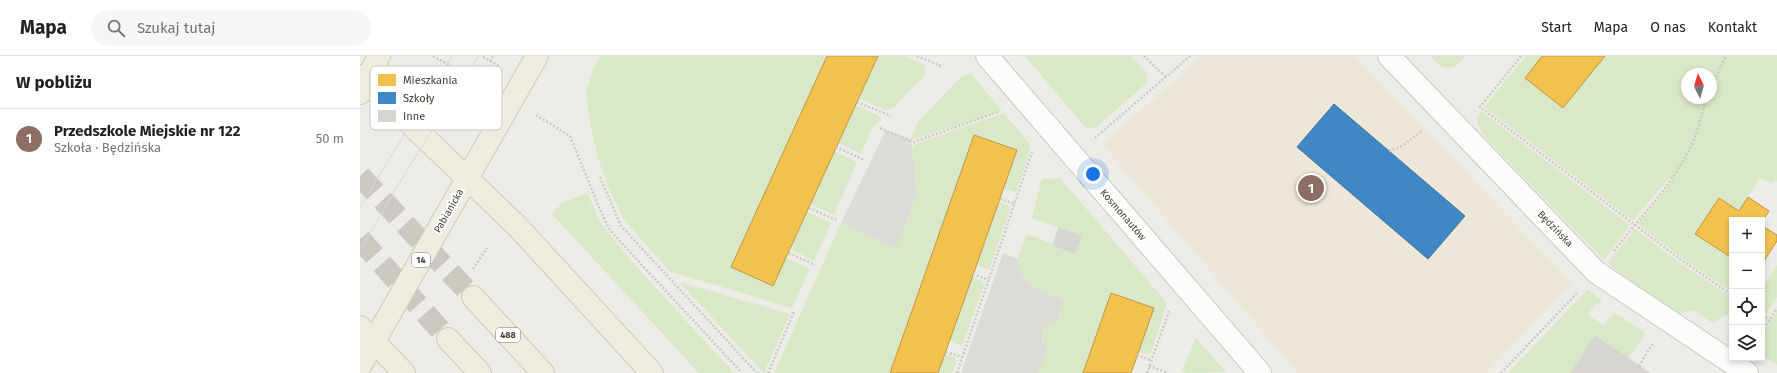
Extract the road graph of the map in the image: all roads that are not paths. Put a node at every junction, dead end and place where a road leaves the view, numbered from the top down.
1 (379, 56) edge
2 (537, 56) edge
3 (987, 56) edge
4 (1389, 56) edge
5 (373, 66) edge
6 (370, 71) edge
7 (362, 84) edge
8 (370, 91) edge
9 (502, 117) edge
10 (413, 130) edge
11 (495, 130) edge
12 (467, 178) junction
13 (473, 297) tunnel mouth
14 (367, 335) edge
15 (448, 339) tunnel mouth
16 (360, 366) edge
17 (404, 373) edge
18 (480, 373) edge
19 (544, 373) edge
20 (652, 373) edge
21 (1260, 373) edge
22 (1746, 373) edge

1 - 5 main road
2 - 9 main road, Pabianicka / 14
3 - 21 street, Kosmonautów
4 - 22 street, Będzińska
6 - 7 main road
7 - 8 main road
10 - 12 main road
11 - 12 main road, Pabianicka / 14
12 - 14 main road, Pabianicka / 14
12 - 20 main road
13 - 19 main road, 488
14 - 16 main road, Pabianicka / 14
14 - 17 main road
15 - 18 main road

